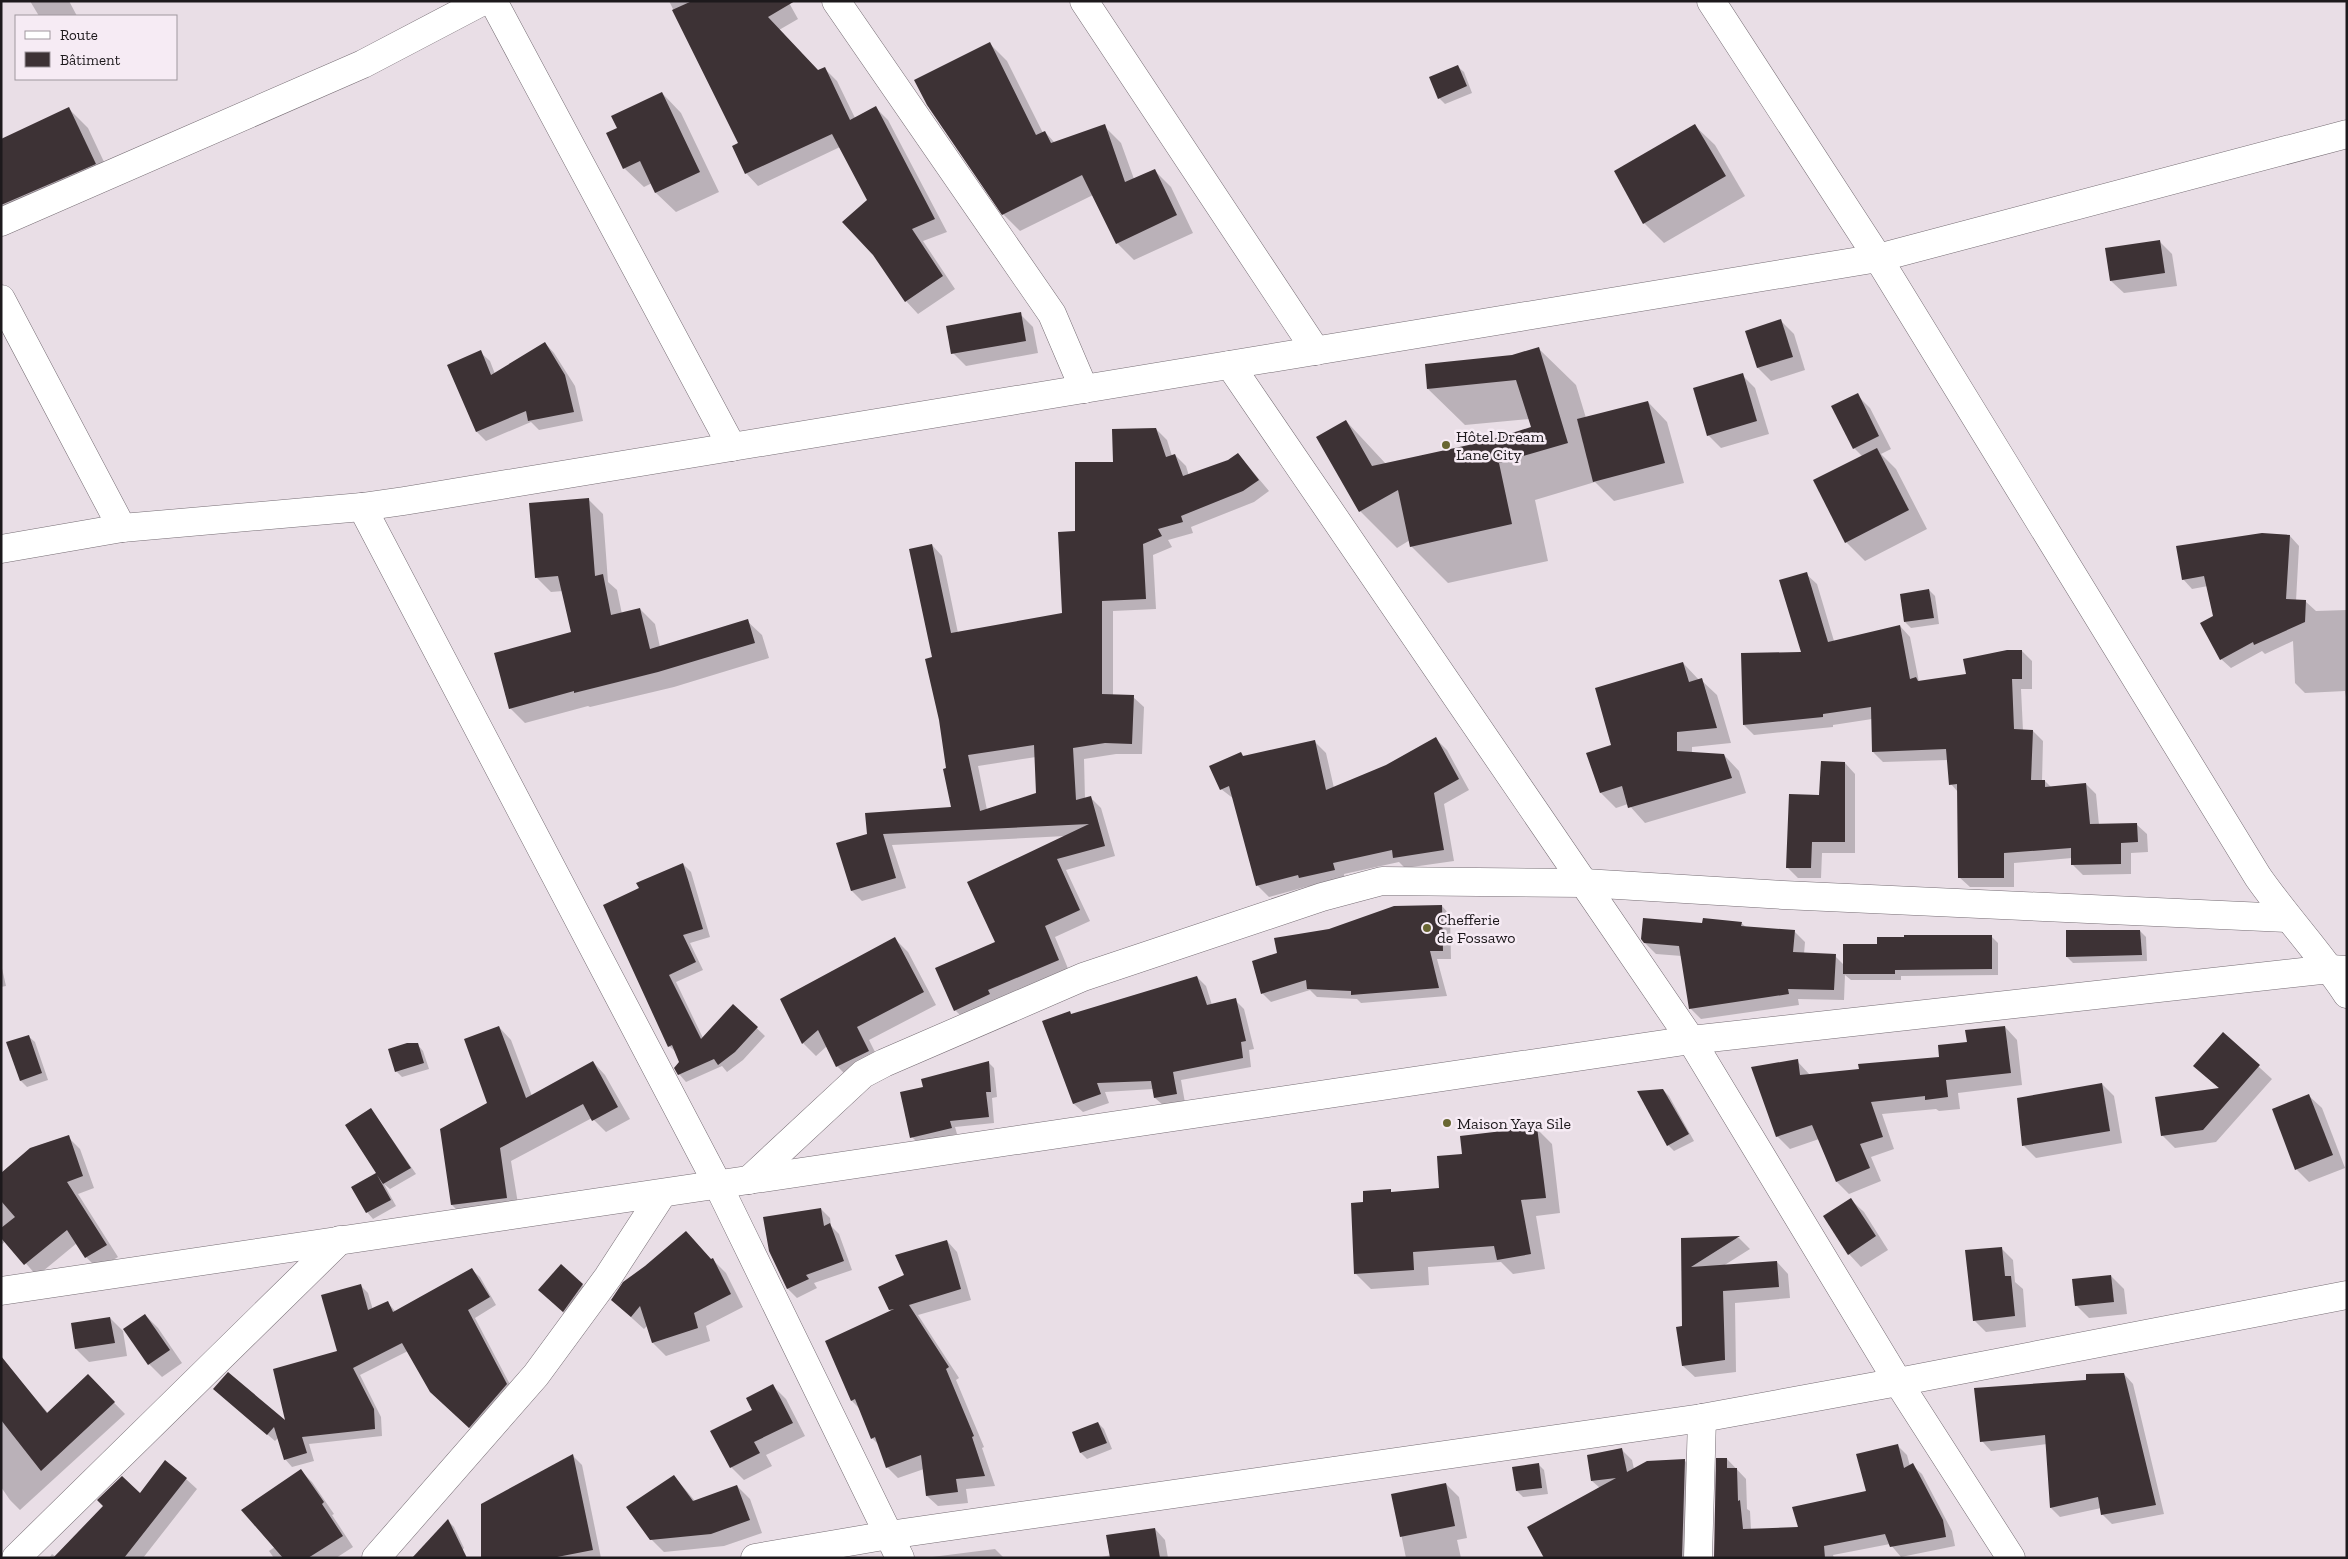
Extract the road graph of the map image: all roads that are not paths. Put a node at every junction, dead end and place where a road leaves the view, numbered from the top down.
1 (483, 1) edge
2 (493, 1) edge
3 (836, 1) edge
4 (1084, 1) edge
5 (1712, 1) edge
6 (2347, 134) edge
7 (1, 222) edge
8 (1878, 258) junction
9 (1, 299) edge
10 (1316, 351) junction
11 (1230, 365) junction
12 (1084, 389) junction
13 (732, 447) junction
14 (362, 507) junction
15 (122, 528) junction
16 (1, 550) edge
17 (1584, 883) junction
18 (2287, 918) junction
19 (2339, 970) edge
20 (2347, 994) edge
21 (1691, 1040) junction
22 (749, 1180) junction
23 (718, 1186) junction
24 (662, 1194) junction
25 (340, 1240) junction
26 (1, 1291) edge
27 (2347, 1295) edge
28 (1898, 1382) junction
29 (1702, 1418) junction
30 (894, 1546) edge
31 (16, 1558) edge
32 (376, 1558) edge
33 (755, 1558) edge
34 (1698, 1558) edge
35 (2011, 1558) edge

1 - 7 street
2 - 13 street
3 - 12 street
4 - 10 street
5 - 8 street
6 - 8 street
8 - 10 street
8 - 18 street
9 - 15 street
10 - 11 street
11 - 12 street
11 - 17 street
12 - 13 street
13 - 14 street
14 - 15 street
14 - 23 street
15 - 16 street
17 - 18 street
17 - 21 street
17 - 22 street
18 - 19 street
19 - 20 street
19 - 21 street
21 - 22 street
21 - 28 street
22 - 23 street
23 - 24 street
23 - 30 street
24 - 25 street
24 - 32 street
25 - 26 street
25 - 31 street
27 - 28 street
28 - 29 street
28 - 35 street
29 - 30 street
29 - 34 street
30 - 33 street

